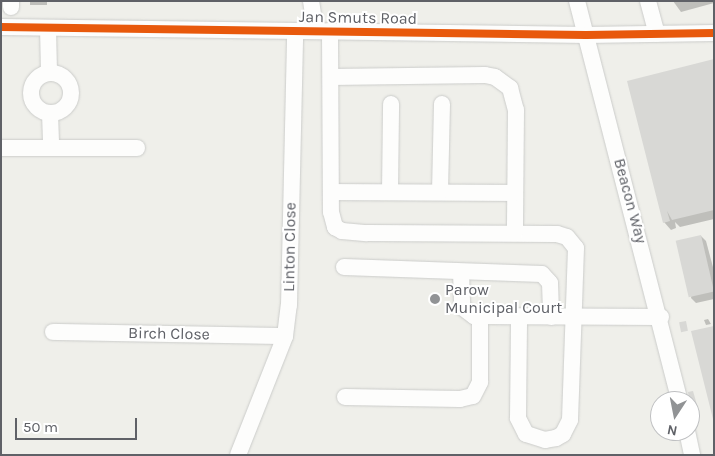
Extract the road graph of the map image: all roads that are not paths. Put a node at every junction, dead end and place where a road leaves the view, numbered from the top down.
1 (311, 1) edge
2 (577, 1) edge
3 (648, 1) edge
4 (1, 27) edge
5 (48, 28) junction
6 (295, 31) junction
7 (323, 31) junction
8 (714, 33) edge
9 (657, 34) junction
10 (586, 35) junction
11 (49, 73) junction
12 (330, 77) junction
13 (391, 104) dead end
14 (442, 104) dead end
15 (50, 113) junction
16 (1, 148) edge
17 (51, 148) junction
18 (137, 148) dead end
19 (331, 192) junction
20 (390, 192) junction
21 (440, 192) junction
22 (516, 193) junction
23 (515, 233) junction
24 (344, 268) dead end
25 (462, 272) junction
26 (480, 317) junction
27 (519, 317) junction
28 (551, 317) junction
29 (576, 317) junction
30 (661, 318) junction
31 (53, 332) dead end
32 (285, 336) junction
33 (678, 391) edge
34 (345, 398) dead end
35 (689, 441) edge
36 (238, 455) edge
37 (692, 455) edge

1 - 7 street
2 - 10 street, Beacon Way
3 - 9 street
4 - 5 street, Jan Smuts Road
5 - 6 street, Jan Smuts Road
5 - 11 street
6 - 7 street, Jan Smuts Road
6 - 32 street, Linton Close
7 - 10 street, Jan Smuts Road
7 - 12 street
8 - 9 street, Jan Smuts Road
9 - 10 street, Jan Smuts Road
10 - 30 street, Beacon Way
11 - 15 street
11 - 15 street
12 - 19 street
12 - 22 street
13 - 20 street
14 - 21 street
15 - 17 street
16 - 17 street
17 - 18 street
19 - 20 street
19 - 23 street
20 - 21 street
21 - 22 street
22 - 23 street
23 - 29 street
24 - 25 street
25 - 26 street
25 - 28 street
26 - 27 street
26 - 34 street
27 - 28 street
27 - 29 street
28 - 29 street
29 - 30 street
30 - 33 street, Beacon Way
31 - 32 street, Birch Close
32 - 36 street, Linton Close
35 - 37 street

